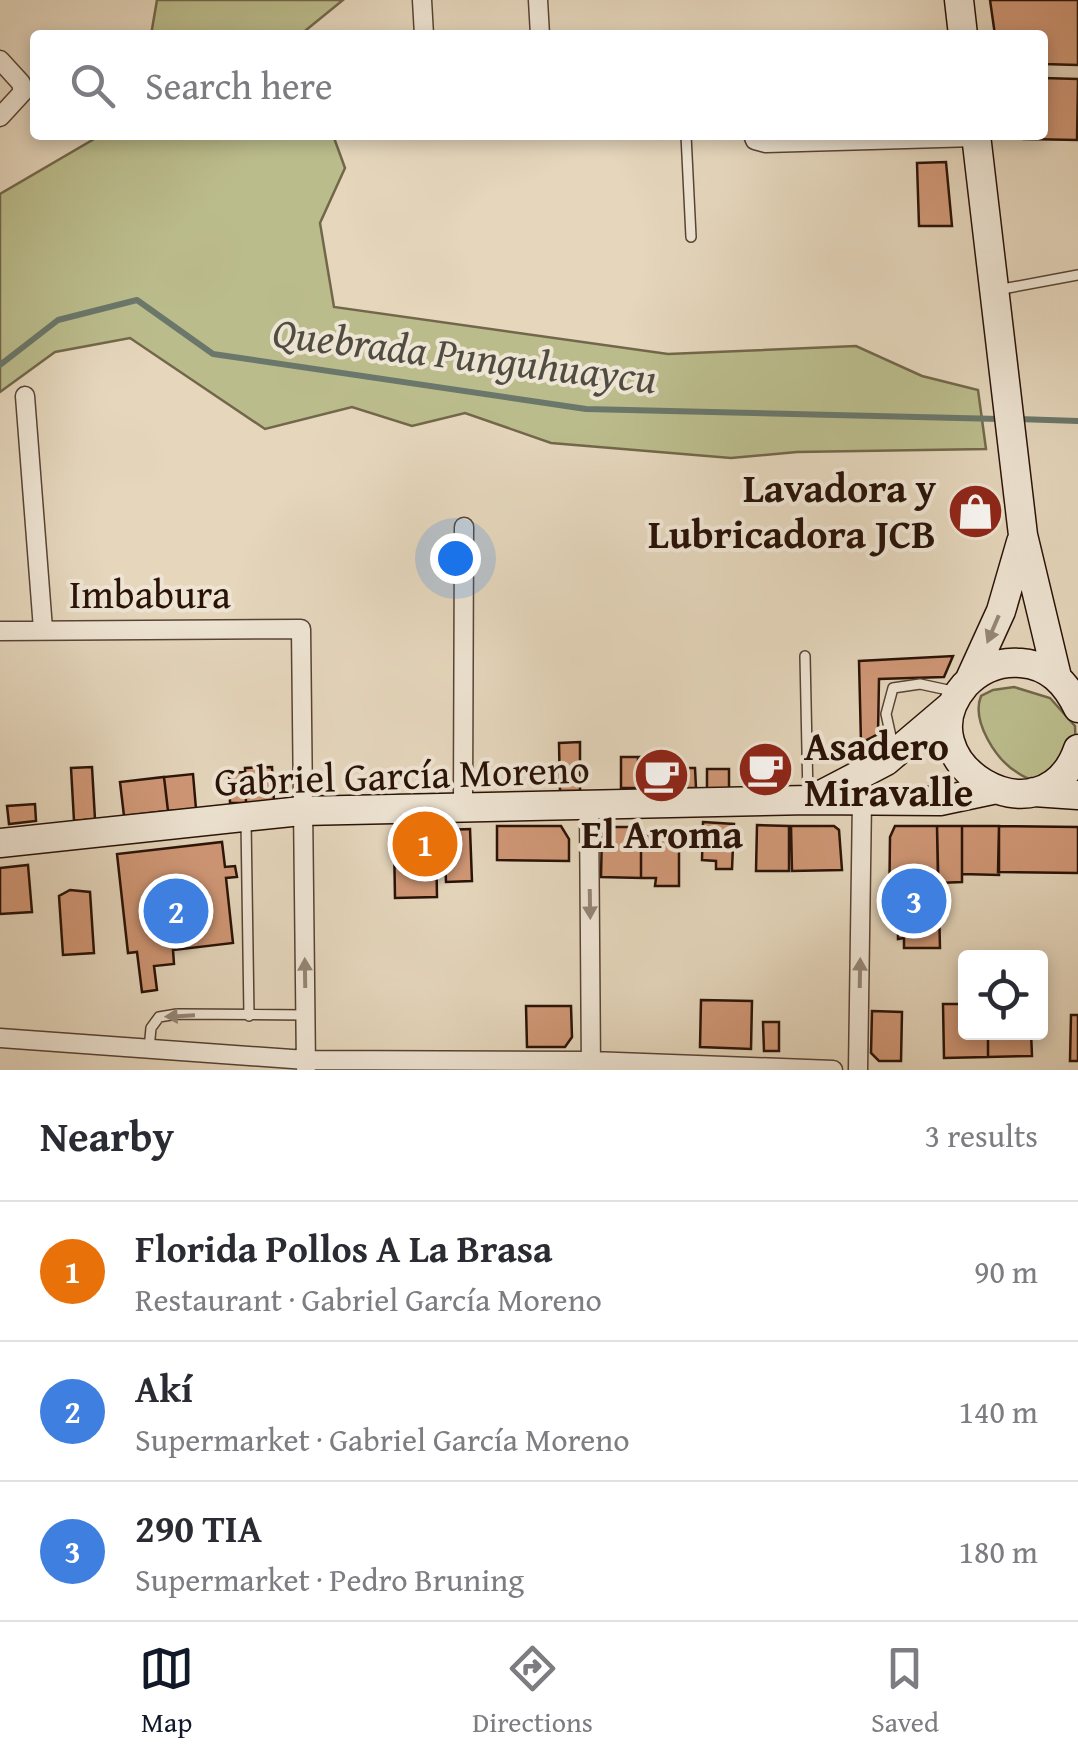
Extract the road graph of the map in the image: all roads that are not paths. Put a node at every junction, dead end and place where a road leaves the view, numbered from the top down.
1 (422, 0) edge
2 (538, 0) edge
3 (959, 0) edge
4 (424, 30) edge
5 (540, 30) edge
6 (963, 30) edge
7 (0, 60) edge
8 (0, 116) edge
9 (686, 140) edge
10 (755, 140) edge
11 (836, 140) edge
12 (976, 140) edge
13 (691, 238) dead end
14 (1078, 275) edge
15 (994, 291) junction
16 (25, 396) dead end
17 (464, 528) dead end
18 (1022, 535) junction
19 (44, 630) junction
20 (0, 631) edge
21 (805, 656) dead end
22 (1057, 677) junction
23 (960, 693) junction
24 (1078, 708) edge
25 (1078, 748) edge
26 (895, 754) junction
27 (992, 790) junction
28 (1032, 792) junction
29 (1078, 795) edge
30 (808, 800) junction
31 (862, 800) junction
32 (462, 806) junction
33 (588, 806) junction
34 (301, 812) junction
35 (246, 818) junction
36 (0, 844) edge
37 (306, 1014) junction
38 (249, 1016) junction
39 (0, 1038) edge
40 (149, 1049) junction
41 (306, 1065) edge
42 (591, 1065) edge
43 (833, 1070) edge
44 (858, 1070) edge

1 - 4 street
2 - 5 street
3 - 6 main road
7 - 8 street
9 - 13 lane
10 - 11 street
12 - 15 main road
14 - 15 lane
15 - 18 main road
16 - 19 street
17 - 32 street
18 - 22 main road
18 -> 23 main road
19 - 20 street, Imbabura
19 - 34 street, Imbabura
21 - 30 lane
22 - 23 main road
22 - 24 main road
23 - 26 main road, Gabriel García Moreno
23 - 26 lane
23 - 27 main road
25 - 28 main road
26 - 30 main road, Gabriel García Moreno
27 - 28 main road, Gabriel García Moreno
27 - 31 main road, Gabriel García Moreno
28 - 29 main road
30 - 31 main road, Gabriel García Moreno
30 - 33 main road, Gabriel García Moreno
44 -> 31 street
32 - 33 main road, Gabriel García Moreno
32 - 34 main road, Gabriel García Moreno
33 -> 42 street
34 - 35 main road, Gabriel García Moreno
37 -> 34 street
35 - 36 main road, Gabriel García Moreno
35 - 38 lane
37 - 38 lane
37 - 41 street
38 -> 40 lane
39 - 40 street
40 - 41 street
41 - 42 street
42 - 43 street

